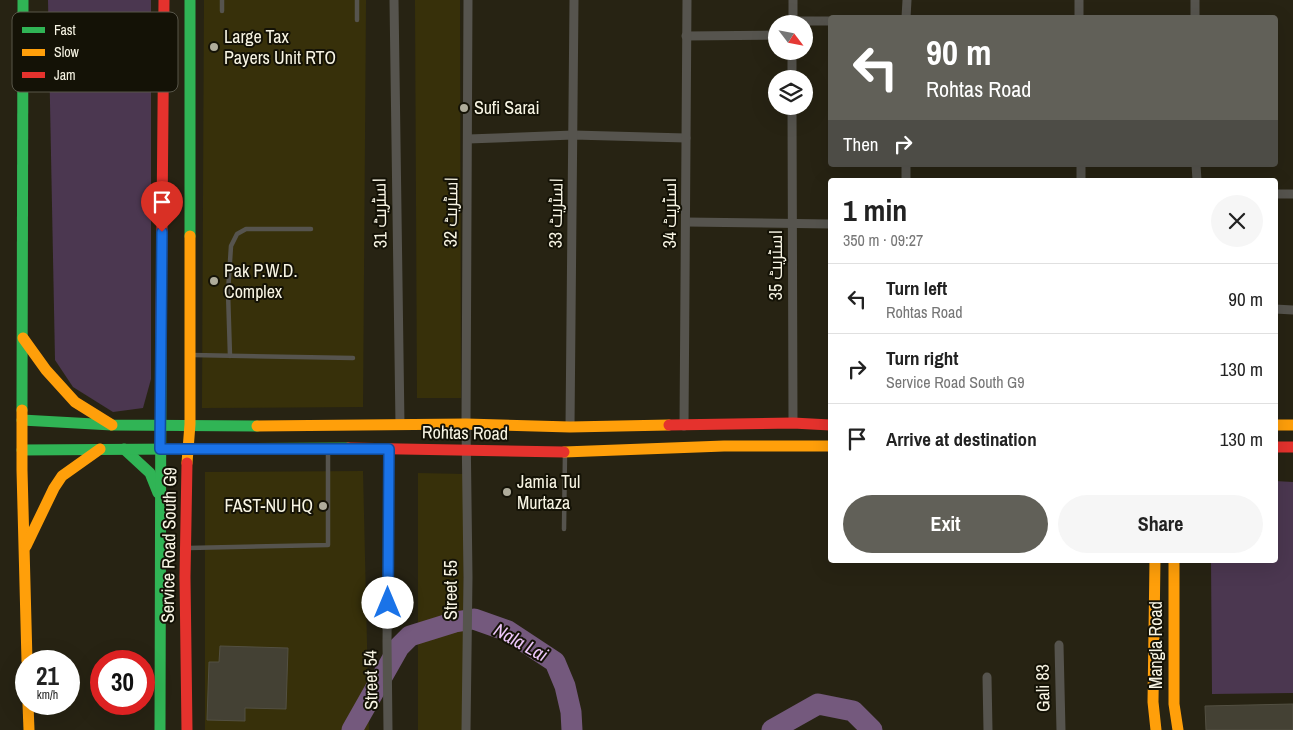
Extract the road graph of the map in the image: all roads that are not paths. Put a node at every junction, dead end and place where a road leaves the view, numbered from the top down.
1 (190, 0) edge
2 (222, 0) edge
3 (357, 0) edge
4 (394, 0) edge
5 (468, 0) edge
6 (574, 0) edge
7 (687, 0) edge
8 (793, 0) edge
9 (908, 0) edge
10 (1079, 0) edge
11 (1195, 0) edge
12 (222, 11) dead end
13 (793, 15) edge
14 (906, 15) edge
15 (1079, 15) edge
16 (1195, 15) edge
17 (357, 20) dead end
18 (813, 21) edge
19 (828, 21) edge
20 (768, 35) edge
21 (686, 36) junction
22 (23, 92) edge
23 (163, 92) edge
24 (792, 115) edge
25 (573, 135) junction
26 (686, 138) junction
27 (468, 139) junction
28 (1278, 194) edge
29 (1293, 194) edge
30 (686, 222) junction
31 (792, 223) junction
32 (828, 224) edge
33 (311, 229) dead end
34 (1278, 309) edge
35 (1293, 310) edge
36 (23, 338) junction
37 (190, 355) junction
38 (230, 356) junction
39 (353, 358) dead end
40 (22, 420) junction
41 (160, 424) junction
42 (190, 424) junction
43 (466, 424) junction
44 (793, 424) junction
45 (828, 424) edge
46 (112, 425) junction
47 (400, 425) junction
48 (1278, 425) edge
49 (1293, 425) edge
50 (325, 426) junction
51 (684, 426) junction
52 (570, 427) junction
53 (828, 446) edge
54 (1278, 447) edge
55 (1293, 447) edge
56 (325, 448) junction
57 (124, 449) junction
58 (160, 449) junction
59 (188, 449) junction
60 (389, 449) junction
61 (22, 450) junction
62 (100, 450) junction
63 (467, 451) junction
64 (565, 452) junction
65 (161, 506) junction
66 (564, 529) dead end
67 (25, 548) junction
68 (186, 548) junction
69 (1155, 563) edge
70 (1174, 563) edge
71 (1059, 645) dead end
72 (27, 650) edge
73 (987, 677) dead end
74 (28, 715) edge
75 (29, 730) edge
76 (160, 730) edge
77 (187, 730) edge
78 (388, 730) edge
79 (466, 730) edge
80 (988, 730) edge
81 (1061, 730) edge
82 (1156, 730) edge
83 (1178, 730) edge

1 - 37 main road, Service Road South G9
2 - 12 lane
3 - 17 lane
4 - 47 street, اسٹریٹ 31
5 - 27 street, اسٹریٹ 32
6 - 25 street, اسٹریٹ 33
7 - 21 street, اسٹریٹ 34
8 - 13 street
9 - 14 street
10 - 15 street
11 - 16 street
18 - 19 street
20 - 21 street
21 - 26 street, اسٹریٹ 34
22 - 36 main road
23 - 41 main road, Service Road South G9
24 - 31 street, اسٹریٹ 35
25 - 26 street
25 - 27 street
25 - 52 street, اسٹریٹ 33
26 - 30 street, اسٹریٹ 34
27 - 43 street, اسٹریٹ 32
28 - 29 street
30 - 31 street
30 - 51 street, اسٹریٹ 34
31 - 32 street
31 - 44 street, اسٹریٹ 35
33 - 38 lane
34 - 35 street
36 - 40 main road
36 - 46 main road
37 - 38 lane
37 - 42 main road, Service Road South G9
38 - 39 lane
40 - 46 main road, Rohtas Road
40 - 61 main road
41 - 42 main road, Rohtas Road
41 - 46 main road, Rohtas Road
41 - 58 main road, Service Road South G9
42 - 50 main road, Rohtas Road
42 - 59 main road, Service Road South G9
43 - 47 main road, Rohtas Road
43 - 52 main road, Rohtas Road
43 - 63 street, اسٹریٹ 32
44 - 45 main road, Rohtas Road
44 - 51 main road, Rohtas Road
47 - 50 main road, Rohtas Road
48 - 49 main road
50 - 56 main road
51 - 52 main road, Rohtas Road
53 - 64 main road, Rohtas Road
54 - 55 main road
56 - 59 main road, Rohtas Road
56 - 60 main road, Rohtas Road
56 - 68 lane
57 - 58 main road, Rohtas Road
57 - 62 main road, Rohtas Road
57 - 65 main road
58 - 59 main road, Rohtas Road
58 - 65 main road, Service Road South G9
59 - 68 main road, Service Road South G9
60 - 63 main road, Rohtas Road
60 - 78 street, Street 54
61 - 62 main road, Rohtas Road
61 - 67 main road
62 - 67 main road
63 - 64 main road, Rohtas Road
63 - 79 street, Street 55
64 - 66 lane
65 - 76 main road, Service Road South G9
67 - 72 main road
68 - 77 main road, Service Road South G9
69 - 82 main road, Mangla Road
70 - 83 main road, Mangla Road
71 - 81 street, Gali 83
73 - 80 street
74 - 75 main road

